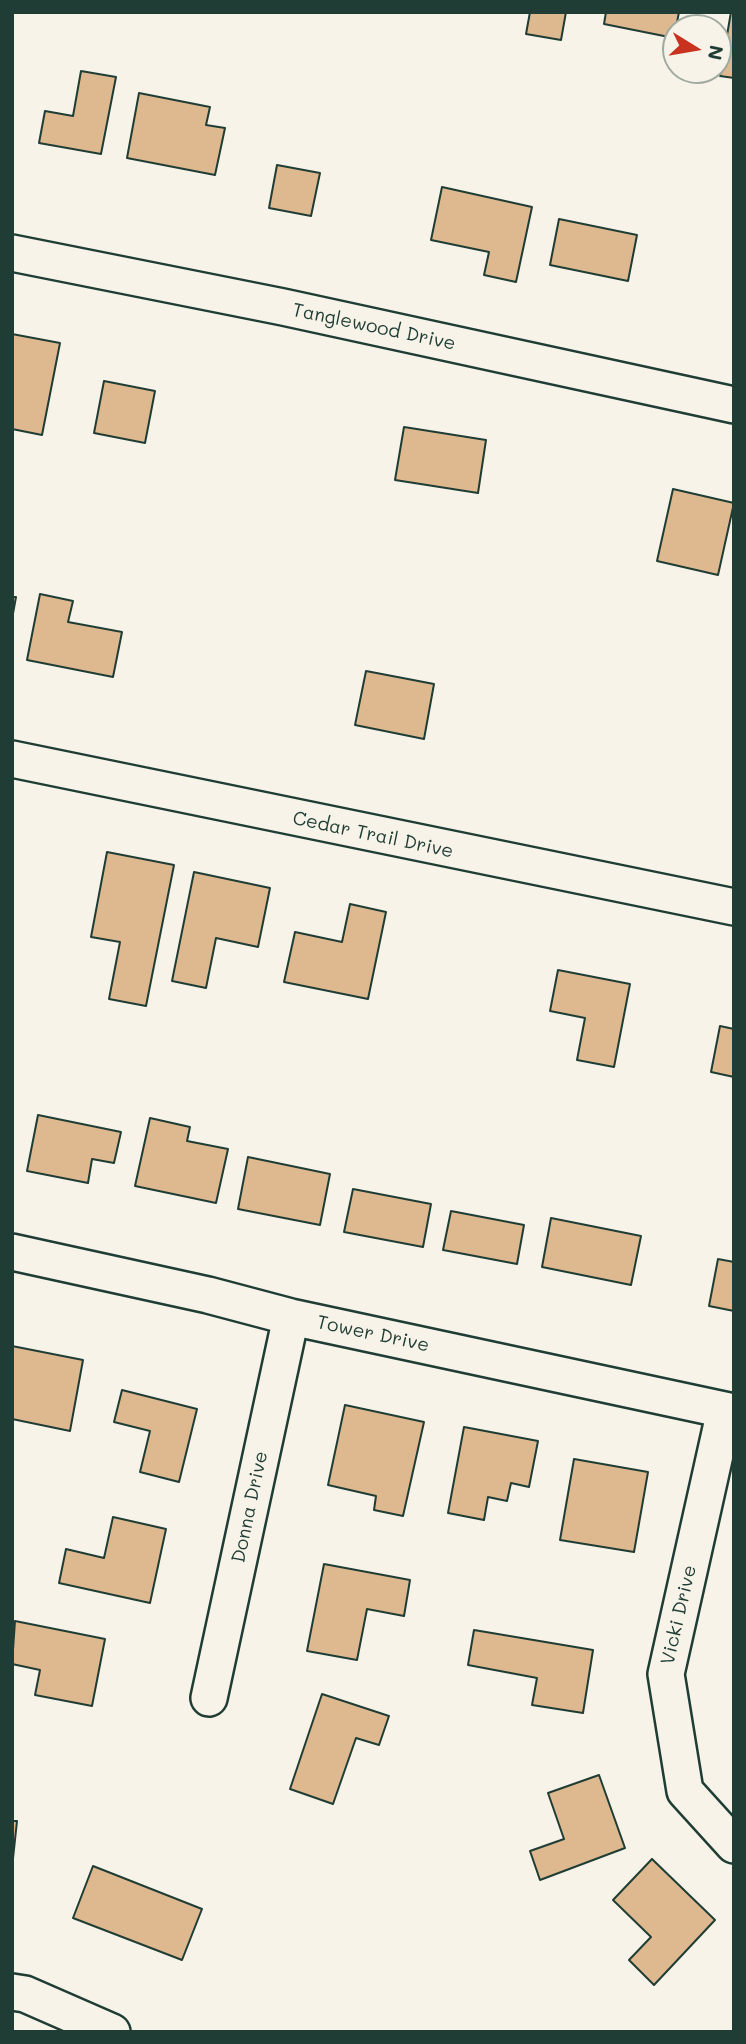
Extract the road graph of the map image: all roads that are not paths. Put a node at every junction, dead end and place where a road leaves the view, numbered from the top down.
1 (12, 253) edge
2 (734, 405) edge
3 (12, 759) edge
4 (734, 907) edge
5 (12, 1252) edge
6 (291, 1317) junction
7 (729, 1411) edge
8 (209, 1698) dead end
9 (734, 1845) edge
10 (12, 1992) edge
11 (112, 2032) edge

1 - 2 street, Tanglewood Drive
3 - 4 street, Cedar Trail Drive
5 - 6 street, Tower Drive
6 - 7 street, Tower Drive
6 - 8 street, Donna Drive
7 - 9 street, Vicki Drive
10 - 11 street

